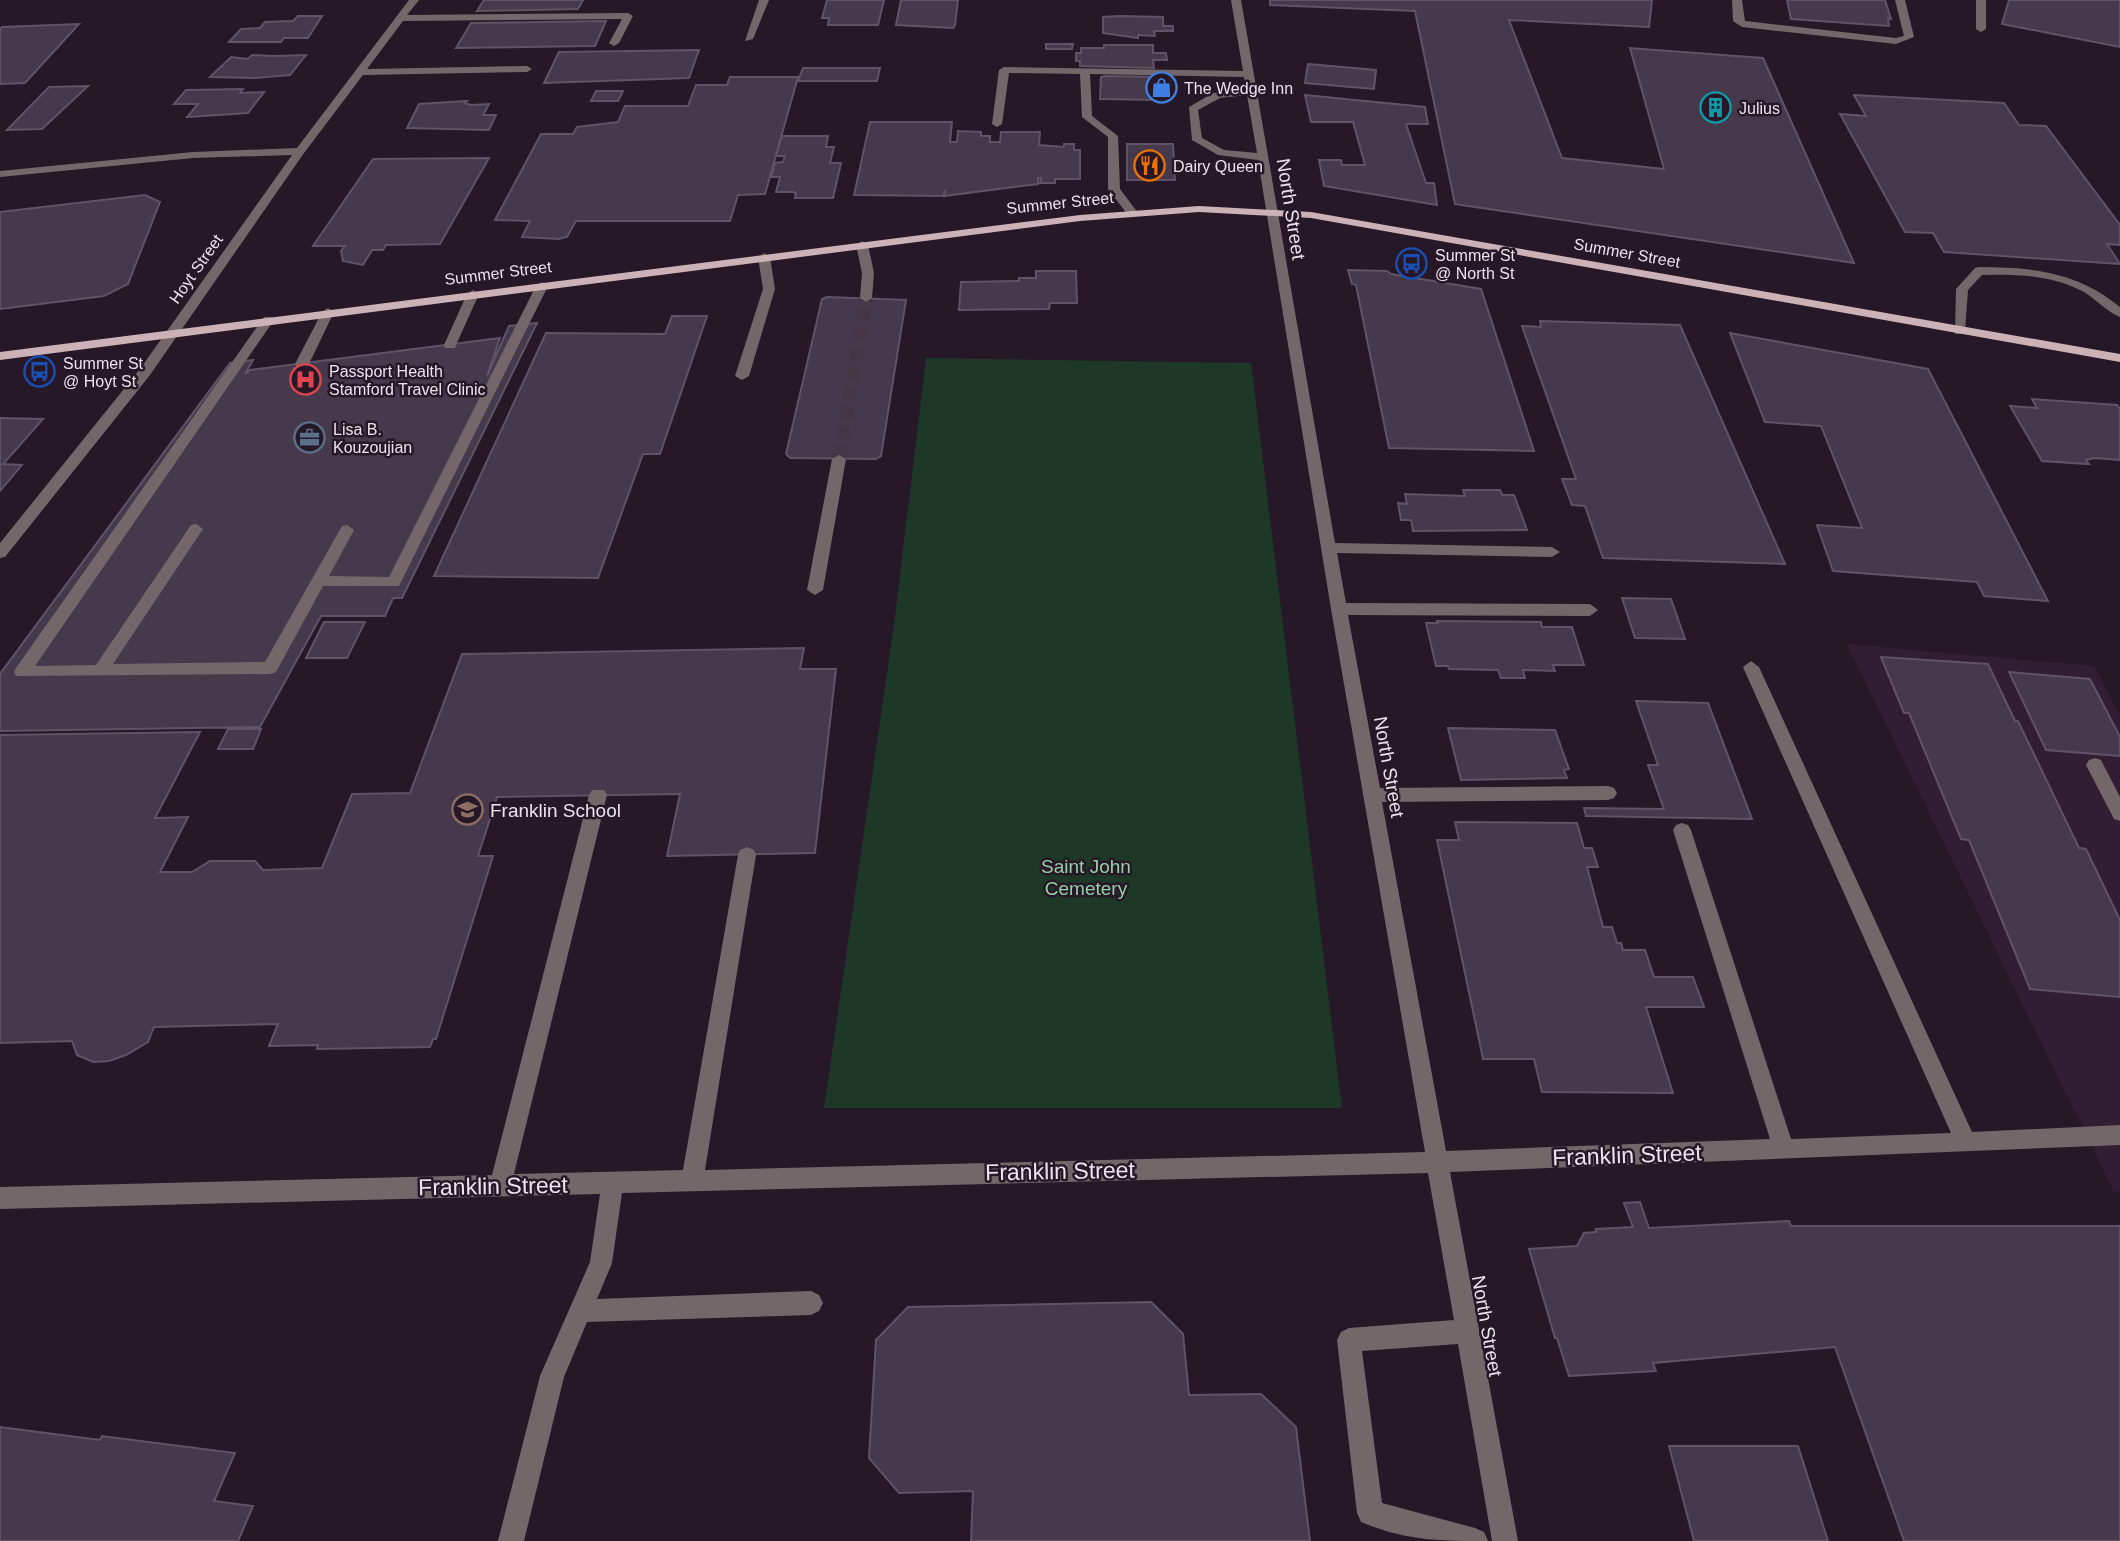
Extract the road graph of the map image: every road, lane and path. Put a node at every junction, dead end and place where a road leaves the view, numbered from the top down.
1 (414, 0) edge
2 (764, 0) edge
3 (1236, 0) edge
4 (1737, 0) edge
5 (1900, 0) edge
6 (1981, 0) edge
7 (400, 18) junction
8 (1981, 29) dead end
9 (748, 39) dead end
10 (614, 43) dead end
11 (527, 69) dead end
12 (1085, 71) junction
13 (360, 72) junction
14 (1249, 82) junction
15 (997, 124) dead end
16 (300, 151) junction
17 (1262, 157) junction
18 (0, 174) edge
19 (1132, 213) junction
20 (1270, 213) junction
21 (862, 245) junction
22 (764, 257) junction
23 (542, 286) junction
24 (473, 294) junction
25 (866, 298) tunnel mouth
26 (328, 312) junction
27 (2120, 313) edge
28 (268, 320) junction
29 (1959, 331) junction
30 (172, 333) junction
31 (450, 345) dead end
32 (0, 356) edge
33 (2120, 358) edge
34 (302, 364) dead end
35 (743, 376) dead end
36 (839, 459) tunnel mouth
37 (197, 529) dead end
38 (347, 530) dead end
39 (1329, 548) junction
40 (1552, 552) dead end
41 (0, 553) edge
42 (319, 581) junction
43 (815, 590) dead end
44 (1339, 609) junction
45 (1590, 610) dead end
46 (1751, 667) dead end
47 (100, 671) junction
48 (2095, 765) dead end
49 (1608, 793) dead end
50 (598, 795) dead end
51 (1372, 796) junction
52 (2120, 814) edge
53 (1682, 830) dead end
54 (747, 855) dead end
55 (2120, 1135) edge
56 (1966, 1143) junction
57 (1784, 1149) junction
58 (1437, 1161) junction
59 (692, 1180) junction
60 (612, 1183) junction
61 (500, 1185) junction
62 (0, 1198) edge
63 (811, 1303) dead end
64 (581, 1311) junction
65 (1467, 1331) junction
66 (511, 1541) edge
67 (1475, 1541) edge
68 (1505, 1541) edge

1 - 7 street, Hoyt Street
2 - 9 street
3 - 14 street, North Street
4 - 5 street
6 - 8 street
7 - 10 street
7 - 13 street, Hoyt Street
11 - 13 street
12 - 14 street
12 - 15 street
12 - 19 street
13 - 16 street, Hoyt Street
14 - 17 street, North Street
14 - 17 street
16 - 18 street
16 - 30 street, Hoyt Street
17 - 20 street, North Street
19 - 20 main road, Summer Street
19 - 21 main road, Summer Street
20 - 29 main road, Summer Street
20 - 39 street, North Street
21 - 22 main road, Summer Street
21 - 25 street
22 - 23 main road, Summer Street
22 - 35 street
23 - 24 main road, Summer Street
23 - 42 street
24 - 26 main road, Summer Street
24 - 31 street
26 - 28 main road, Summer Street
26 - 34 street
27 - 29 street
28 - 30 main road, Summer Street
28 - 47 street
29 - 33 main road, Summer Street
30 - 32 main road, Summer Street
30 - 41 street, Hoyt Street
36 - 43 street
37 - 47 street
38 - 42 street
39 - 40 street
39 - 44 street, North Street
42 - 47 street
44 - 45 street
44 - 51 street, North Street
46 - 56 street
48 - 52 street
49 - 51 street
50 - 61 street
51 - 58 street, North Street
53 - 57 street
54 - 59 street
55 - 56 street, Franklin Street
56 - 57 street, Franklin Street
57 - 58 street, Franklin Street
58 - 59 street, Franklin Street
58 - 65 street, North Street
59 - 60 street, Franklin Street
60 - 61 street, Franklin Street
60 - 64 street
61 - 62 street, Franklin Street
63 - 64 street
64 - 66 street
65 - 67 street
65 - 68 street, North Street

